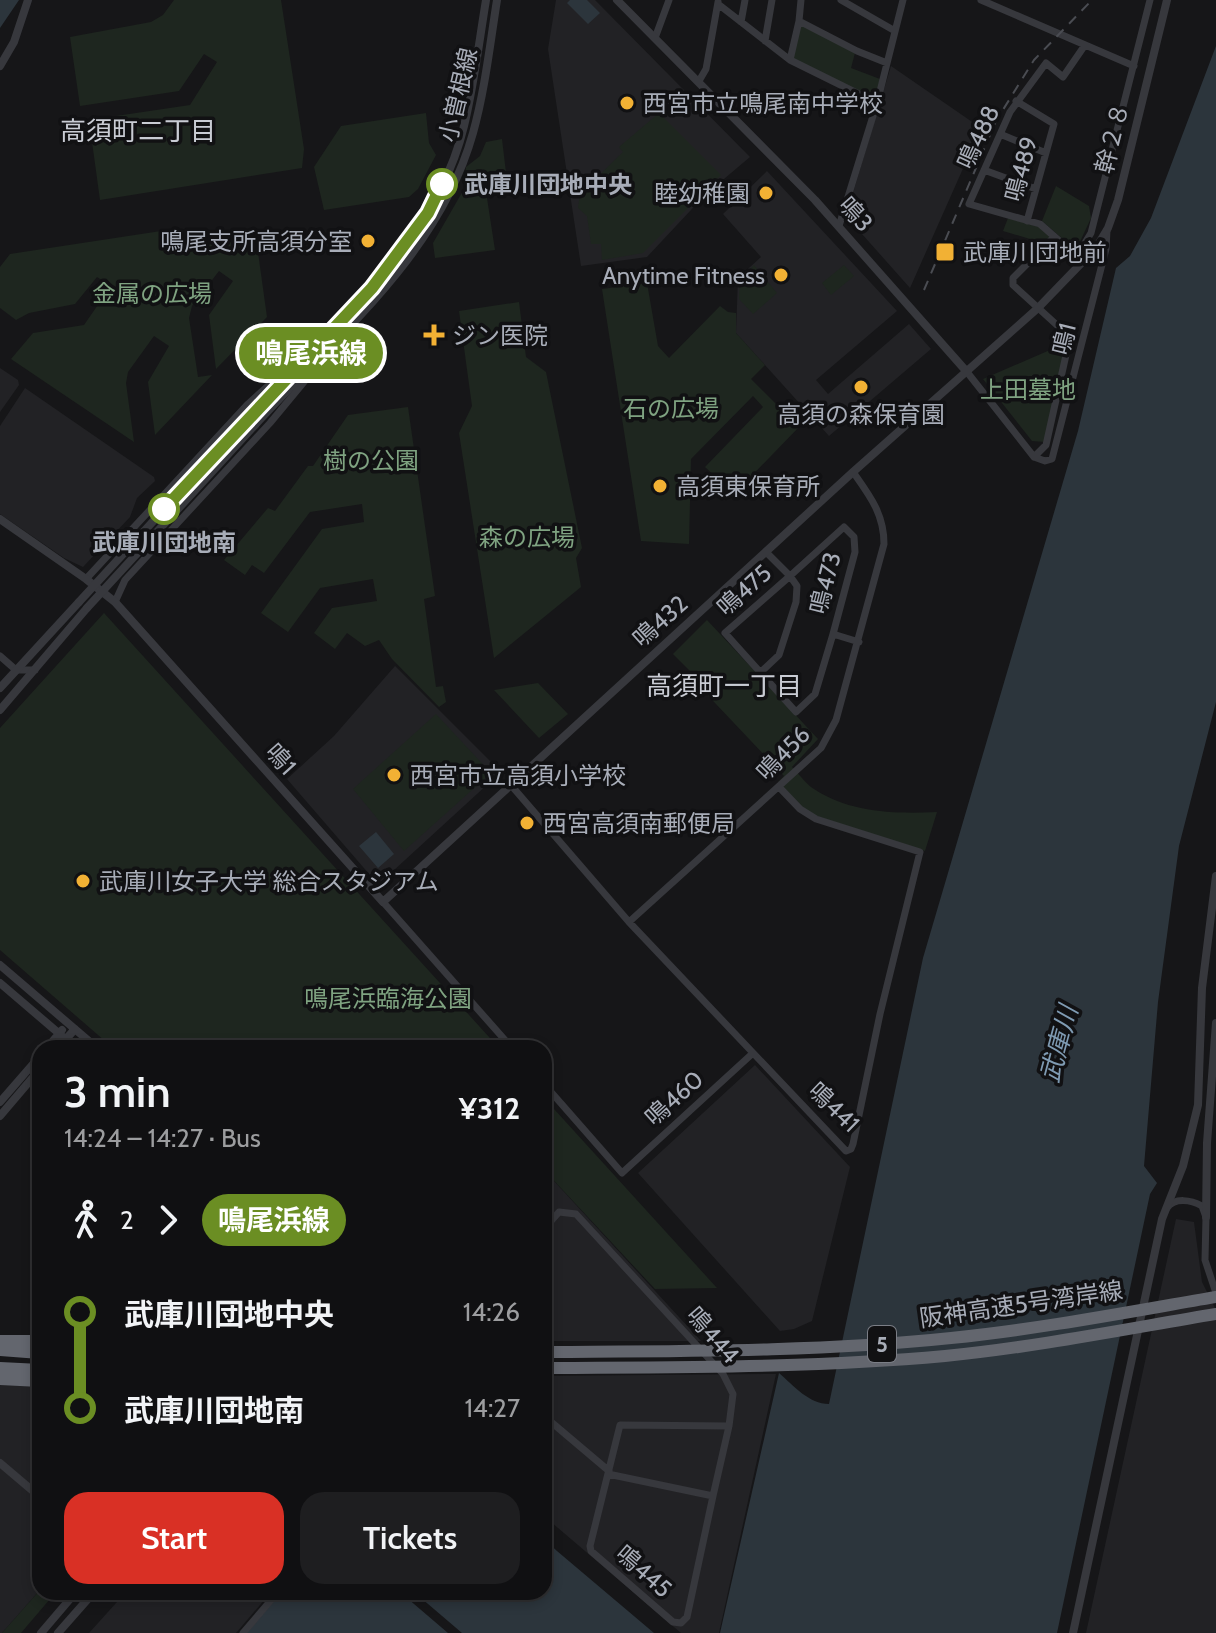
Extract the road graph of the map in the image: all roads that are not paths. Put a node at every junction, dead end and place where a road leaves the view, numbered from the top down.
1 (28, 0) edge
2 (486, 0) edge
3 (497, 0) edge
4 (617, 0) edge
5 (669, 0) edge
6 (745, 0) edge
7 (772, 0) edge
8 (801, 0) edge
9 (841, 0) edge
10 (903, 0) edge
11 (981, 0) edge
12 (1150, 0) edge
13 (1167, 0) edge
14 (718, 2) edge
15 (799, 21) junction
16 (741, 22) junction
17 (895, 31) junction
18 (655, 38) junction
19 (765, 41) junction
20 (1085, 45) junction
21 (790, 60) junction
22 (887, 63) junction
23 (0, 66) edge
24 (1134, 66) junction
25 (699, 81) junction
26 (1016, 101) junction
27 (877, 103) junction
28 (1000, 134) junction
29 (1046, 153) junction
30 (984, 170) junction
31 (1036, 189) junction
32 (1027, 221) junction
33 (839, 226) junction
34 (1108, 228) junction
35 (1054, 237) junction
36 (1038, 308) junction
37 (337, 342) junction
38 (316, 348) junction
39 (967, 372) junction
40 (252, 421) junction
41 (1034, 457) junction
42 (853, 472) junction
43 (0, 519) edge
44 (766, 552) junction
45 (790, 576) junction
46 (86, 579) junction
47 (115, 602) junction
48 (83, 605) junction
49 (833, 634) junction
50 (859, 642) junction
51 (0, 656) edge
52 (16, 670) junction
53 (35, 670) junction
54 (761, 672) junction
55 (0, 688) edge
56 (0, 710) edge
57 (510, 784) junction
58 (779, 787) junction
59 (1216, 876) edge
60 (383, 902) junction
61 (629, 922) junction
62 (1216, 927) edge
63 (1207, 937) junction
64 (0, 965) edge
65 (0, 983) edge
66 (1216, 1023) edge
67 (72, 1026) junction
68 (62, 1036) junction
69 (57, 1040) edge
70 (61, 1040) edge
71 (67, 1040) edge
72 (88, 1040) edge
73 (505, 1040) edge
74 (753, 1053) junction
75 (32, 1065) edge
76 (32, 1078) edge
77 (552, 1093) edge
78 (0, 1102) edge
79 (0, 1116) edge
80 (1165, 1209) junction
81 (1206, 1217) junction
82 (552, 1220) edge
83 (1216, 1295) edge
84 (1216, 1314) edge
85 (0, 1341) edge
86 (32, 1341) edge
87 (0, 1350) edge
88 (552, 1351) edge
89 (32, 1352) edge
90 (0, 1368) edge
91 (552, 1368) edge
92 (32, 1370) edge
93 (0, 1379) edge
94 (32, 1381) edge
95 (552, 1423) edge
96 (729, 1426) junction
97 (0, 1463) edge
98 (609, 1472) junction
99 (32, 1490) edge
100 (713, 1496) junction
101 (69, 1600) edge
102 (87, 1600) edge
103 (271, 1600) edge
104 (41, 1633) edge
105 (58, 1633) edge
106 (243, 1633) edge
107 (1073, 1633) edge

1 - 23 street
2 - 38 street, 小曽根線
3 - 37 street, 小曽根線
4 - 18 street, 鳴3
5 - 18 street
6 - 16 street
7 - 19 street
8 - 15 street
9 - 17 street
10 - 17 street
11 - 20 street
12 - 24 street
13 - 34 street, 幹２８
14 - 16 street
14 - 25 street
15 - 21 street
15 - 22 street
16 - 19 street
17 - 22 street
18 - 25 street, 鳴3
19 - 21 street
20 - 24 street
20 - 26 street, 鳴488
21 - 27 street
22 - 27 street
24 - 35 street, 鳴488
25 - 33 street, 鳴3
26 - 28 street, 鳴488
26 - 29 street, 鳴489
27 - 33 street
28 - 29 street
28 - 30 street, 鳴488
29 - 31 street, 鳴489
30 - 31 street
30 - 32 street, 鳴488
31 - 32 street, 鳴489
32 - 35 street, 鳴488
33 - 39 street, 鳴3
34 - 36 street, 幹２８
34 - 41 street, 鳴1
35 - 36 street
36 - 39 street, 鳴432
36 - 41 street
37 - 40 street
37 - 47 street, 小曽根線
38 - 40 street
38 - 46 street, 小曽根線
39 - 41 street, 鳴3
39 - 42 street, 鳴432
40 - 48 street, bridge
42 - 44 street, 鳴432
42 - 50 street, 鳴456
43 - 46 street, 鳴1
44 - 45 street, 鳴473
44 - 57 street, 鳴432
45 - 49 street, 鳴473
45 - 54 street
45 - 54 street, 鳴475
46 - 47 street, 鳴1
47 - 60 street, 鳴1
48 - 52 street
48 - 53 street
49 - 50 street, 鳴473
49 - 54 street, 鳴475
50 - 58 street, 鳴456
51 - 52 street
52 - 53 street
52 - 55 street
53 - 56 street
57 - 60 street, 鳴432
57 - 61 street, 鳴441
58 - 61 street, 鳴456
58 - 74 street, 鳴441
59 - 63 street
60 - 73 street, 鳴1
61 - 74 street, 鳴441
62 - 63 street
63 - 80 street
64 - 67 street
65 - 68 street
66 - 81 street
67 - 68 street
67 - 72 street
68 - 69 street
68 - 70 street
68 - 71 street
74 - 77 street, 鳴460
75 - 78 street
76 - 79 street
80 - 81 street
80 - 107 street
81 - 83 street
82 - 96 street, 鳴444
83 - 88 highway, 阪神高速5号湾岸線 / 5, bridge
84 - 91 highway, 阪神高速5号湾岸線 / 5, bridge
85 - 86 highway
87 - 89 highway
90 - 92 highway
93 - 94 highway
95 - 98 street
96 - 98 street, 鳴445
96 - 100 street, 鳴444
97 - 99 street
98 - 100 street
98 - 100 street, 鳴445
101 - 104 street
102 - 105 street
103 - 106 street

